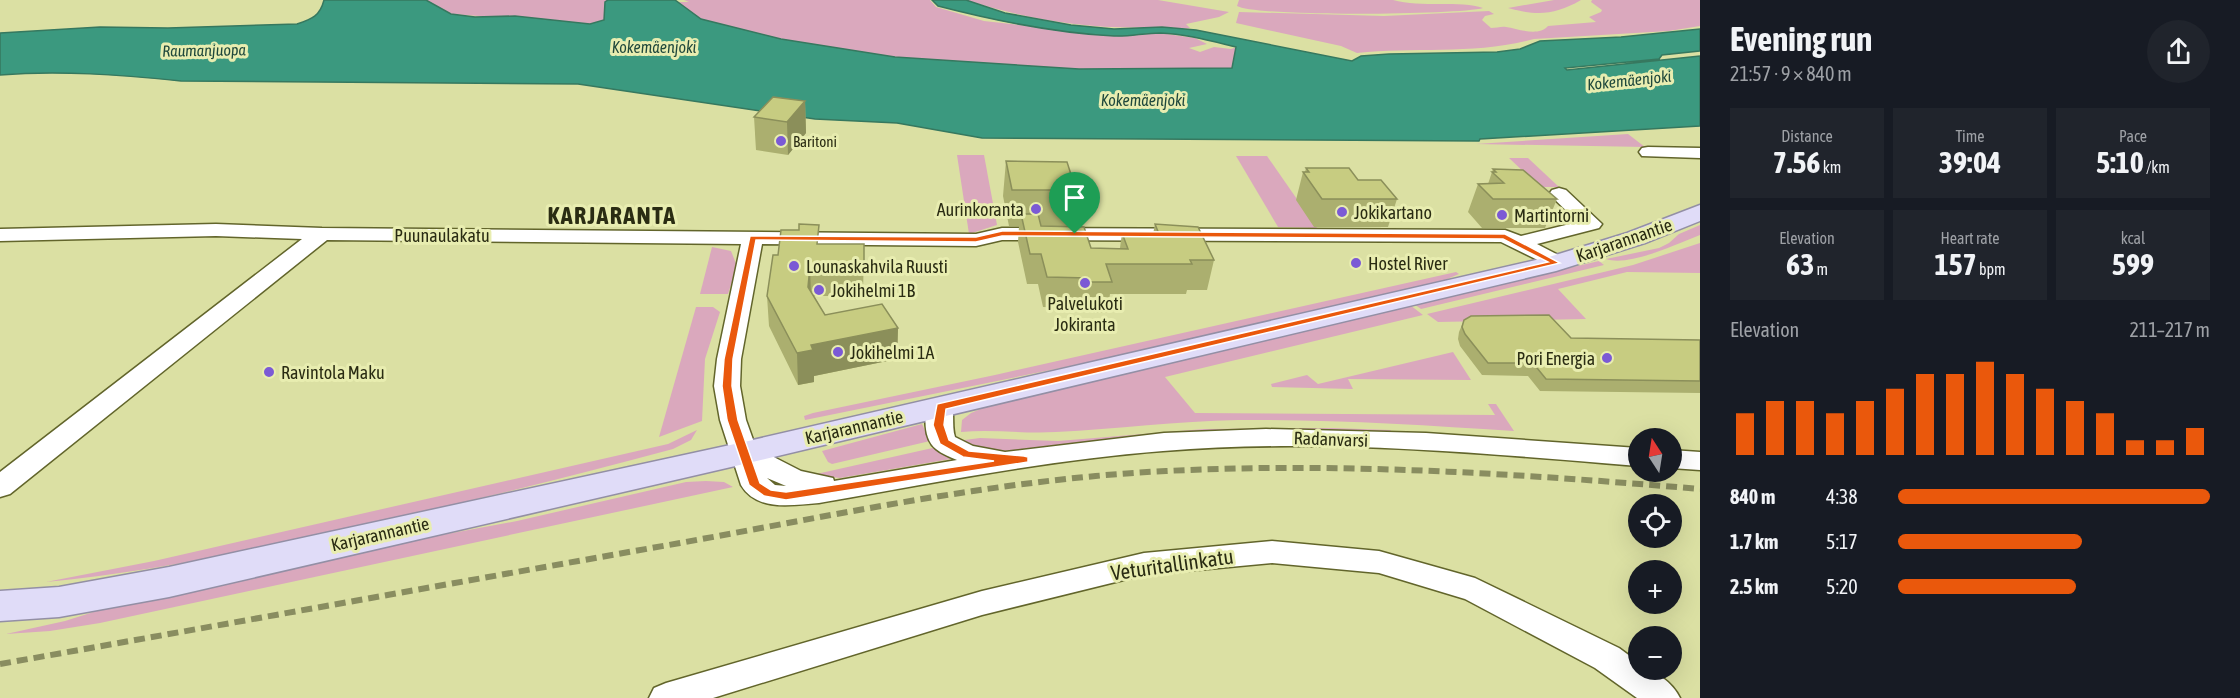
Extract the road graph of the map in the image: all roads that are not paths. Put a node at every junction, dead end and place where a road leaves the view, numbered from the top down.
1 (1648, 152) dead end
2 (1700, 153) edge
3 (1559, 194) dead end
4 (1700, 212) edge
5 (321, 234) junction
6 (0, 235) edge
7 (753, 238) junction
8 (1518, 243) junction
9 (1556, 263) junction
10 (940, 406) junction
11 (744, 453) junction
12 (1628, 456) edge
13 (1024, 460) junction
14 (1682, 460) edge
15 (1700, 461) edge
16 (0, 487) edge
17 (0, 606) edge
18 (666, 698) edge
19 (1663, 698) edge

1 - 2 street
3 - 8 street
4 - 9 main road, Karjarannantie
5 - 6 street, Puunaulakatu
5 - 7 street, Puunaulakatu
5 - 16 street
7 - 8 street, Puunaulakatu
7 - 11 street
8 - 9 street
9 - 10 main road, Karjarannantie
10 - 11 main road, Karjarannantie
10 - 13 street, Radanvarsi
11 - 13 street, Radanvarsi
11 - 17 main road, Karjarannantie
12 - 13 street, Radanvarsi
14 - 15 street
18 - 19 street, Veturitallinkatu

